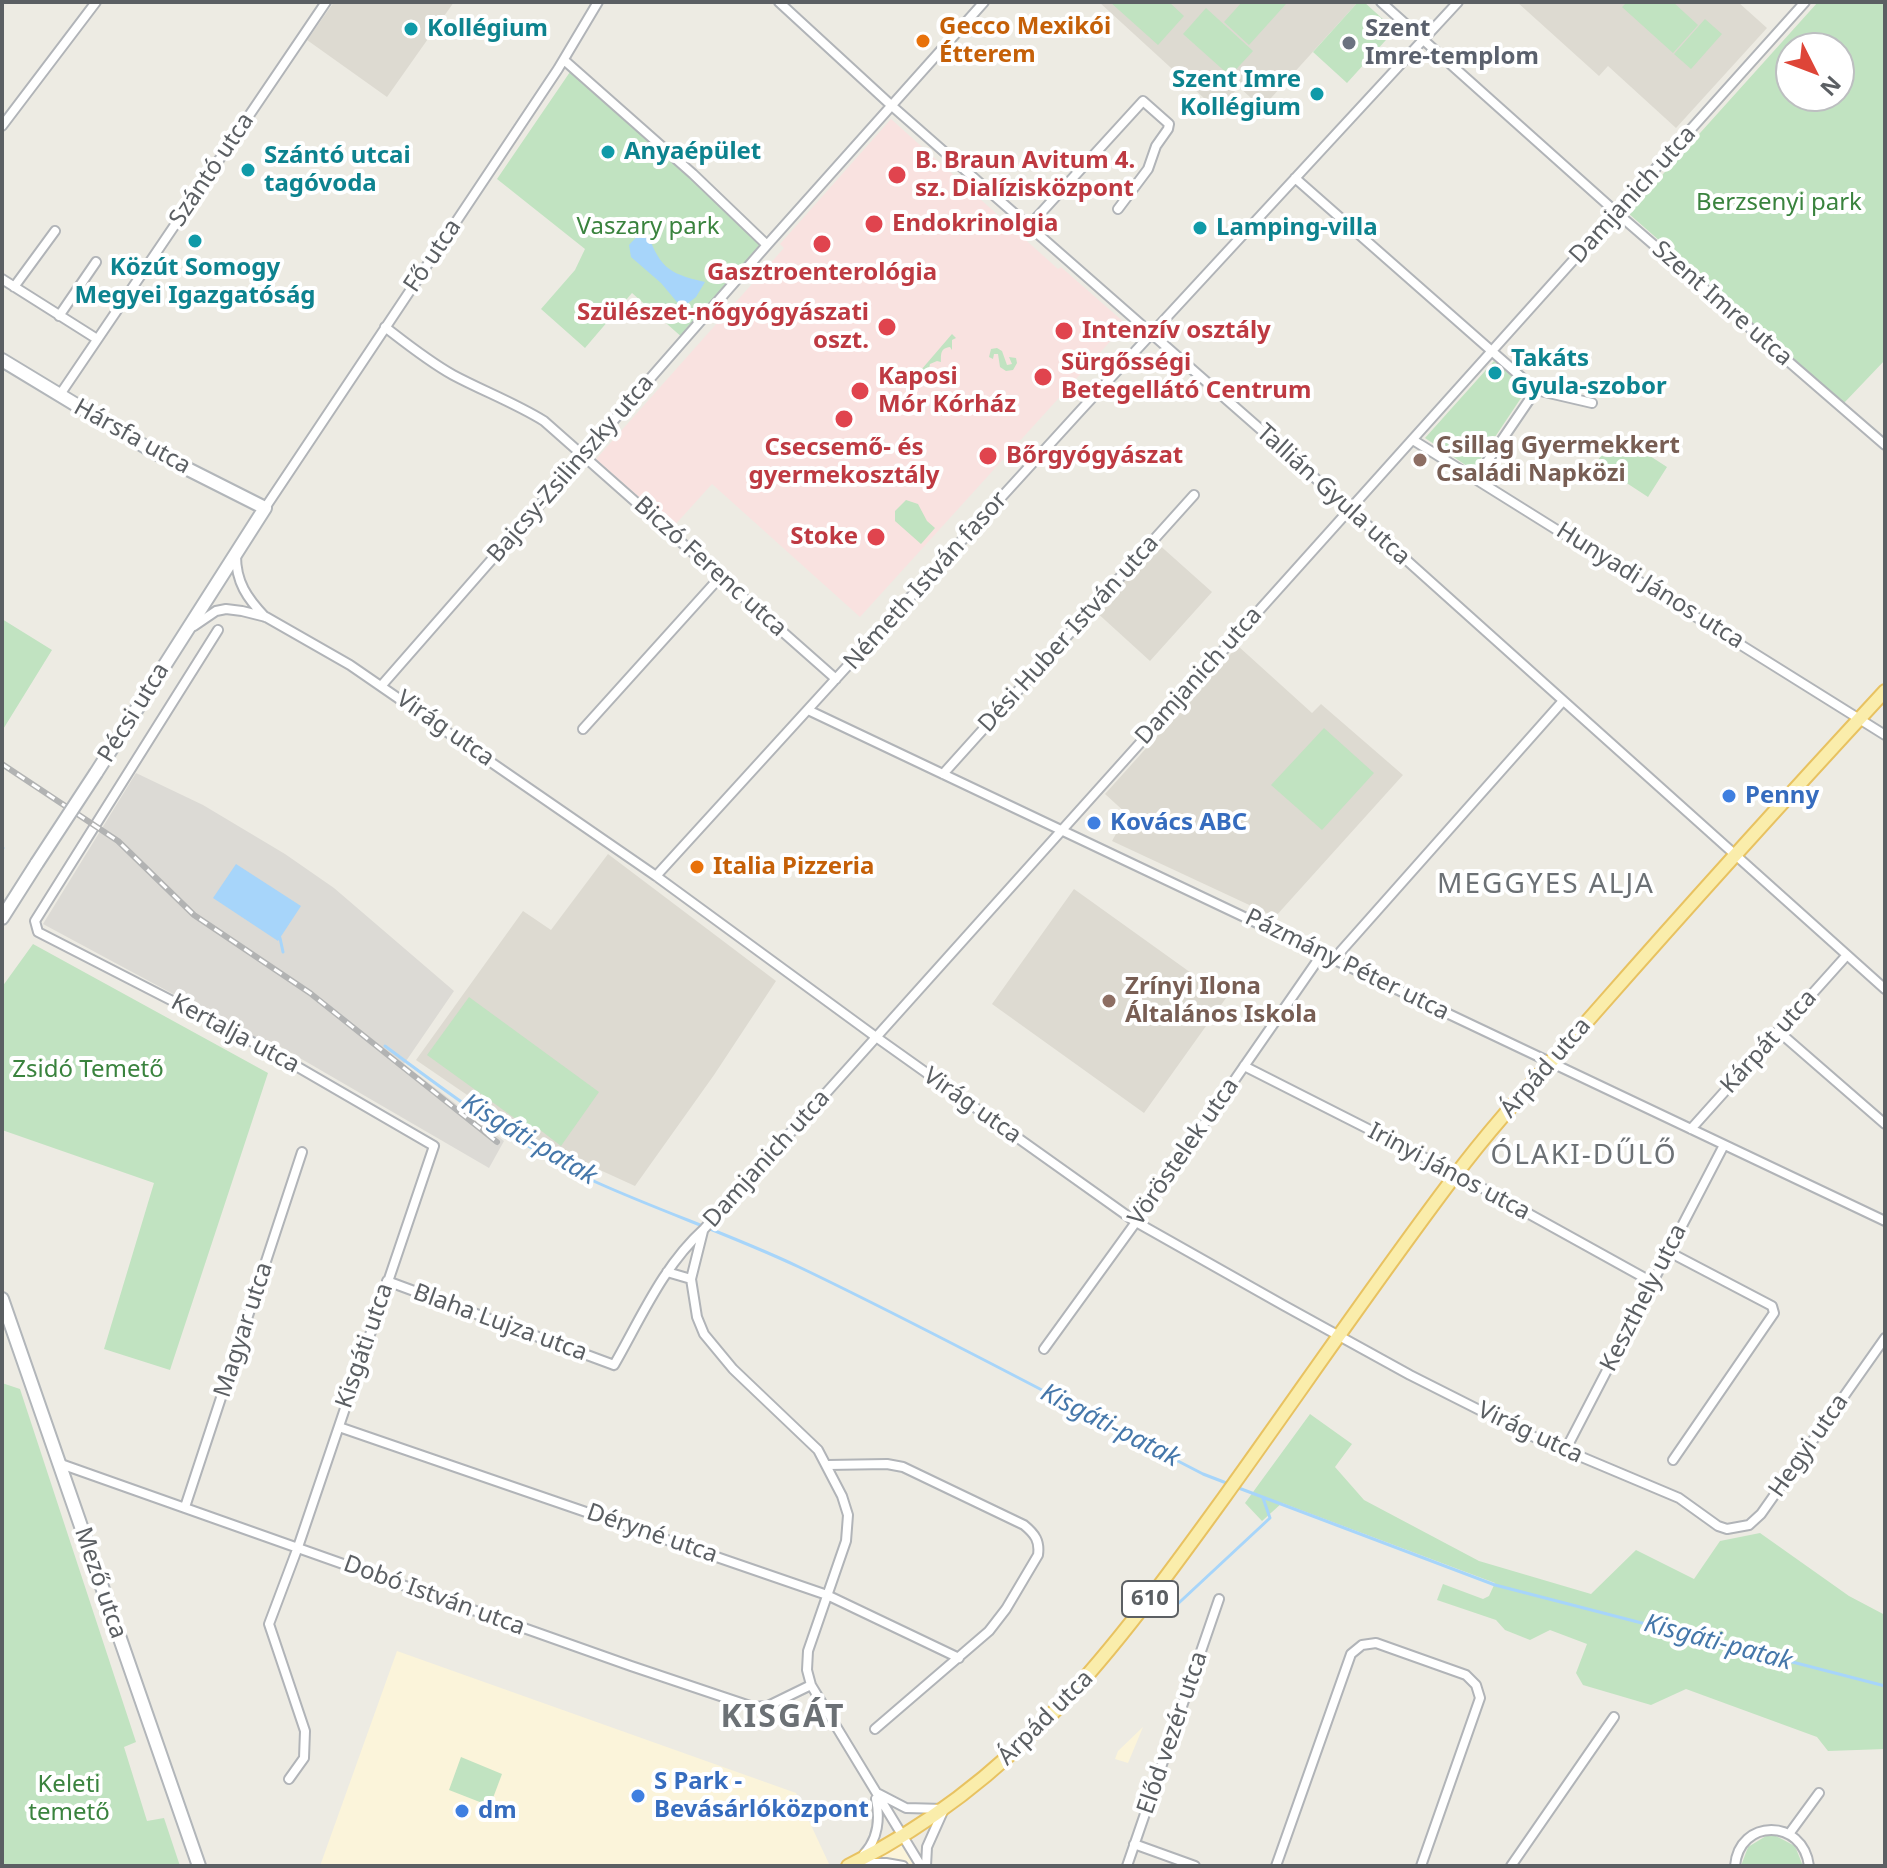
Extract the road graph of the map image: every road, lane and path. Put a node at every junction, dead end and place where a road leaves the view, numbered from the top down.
1 (96, 2) edge
2 (326, 2) edge
3 (598, 2) edge
4 (779, 2) edge
5 (984, 2) edge
6 (1381, 2) edge
7 (1458, 2) edge
8 (1805, 2) edge
9 (1424, 39) junction
10 (564, 60) junction
11 (892, 106) junction
12 (2, 126) edge
13 (1295, 178) junction
14 (1118, 209) dead end
15 (1617, 213) junction
16 (1028, 227) junction
17 (55, 231) dead end
18 (767, 245) junction
19 (96, 262) dead end
20 (2, 279) edge
21 (14, 287) junction
22 (59, 316) junction
23 (385, 327) junction
24 (1152, 334) junction
25 (97, 339) junction
26 (1492, 352) junction
27 (2, 360) edge
28 (1536, 390) junction
29 (59, 396) junction
30 (1592, 403) dead end
31 (1413, 440) junction
32 (1885, 445) edge
33 (584, 454) junction
34 (1476, 478) junction
35 (1194, 495) dead end
36 (265, 508) junction
37 (1350, 509) junction
38 (236, 553) junction
39 (721, 576) junction
40 (266, 617) junction
41 (218, 630) dead end
42 (184, 634) junction
43 (836, 679) junction
44 (382, 685) junction
45 (1885, 691) edge
46 (1562, 702) junction
47 (808, 710) junction
48 (1860, 719) junction
49 (583, 729) dead end
50 (1885, 735) edge
51 (943, 774) junction
52 (1061, 829) junction
53 (1733, 855) junction
54 (656, 876) junction
55 (2, 918) edge
56 (1322, 954) junction
57 (1847, 955) junction
58 (1334, 959) junction
59 (1885, 989) edge
60 (1778, 1031) junction
61 (876, 1037) junction
62 (1551, 1063) junction
63 (1244, 1066) junction
64 (1885, 1124) edge
65 (1691, 1129) junction
66 (1724, 1145) junction
67 (434, 1146) joint
68 (302, 1152) dead end
69 (1457, 1174) junction
70 (1885, 1221) edge
71 (1136, 1222) junction
72 (704, 1230) junction
73 (1669, 1252) junction
74 (667, 1272) junction
75 (691, 1279) junction
76 (387, 1281) junction
77 (1652, 1282) junction
78 (2, 1299) edge
79 (1338, 1336) junction
80 (1885, 1338) edge
81 (1044, 1349) dead end
82 (614, 1365) joint
83 (339, 1427) junction
84 (1565, 1451) junction
85 (1673, 1460) dead end
86 (57, 1462) junction
87 (828, 1465) junction
88 (185, 1507) junction
89 (1718, 1526) joint
90 (298, 1547) junction
91 (827, 1595) junction
92 (1219, 1599) dead end
93 (959, 1658) junction
94 (811, 1685) junction
95 (1614, 1717) dead end
96 (875, 1729) dead end
97 (289, 1779) dead end
98 (875, 1791) junction
99 (1819, 1793) dead end
100 (944, 1809) junction
101 (1789, 1834) junction
102 (902, 1837) junction
103 (1134, 1844) junction
104 (852, 1864) edge
105 (199, 1866) edge
106 (903, 1866) edge
107 (923, 1866) edge
108 (1127, 1866) edge
109 (1195, 1866) edge
110 (1276, 1866) edge
111 (1421, 1866) edge
112 (1511, 1866) edge
113 (1735, 1866) edge
114 (1809, 1866) edge

1 - 12 street
2 - 25 street, Szántó utca
3 - 10 street, Fő utca
4 - 11 street, Tallián Gyula utca
5 - 11 street, Bajcsy-Zsilinszky utca
6 - 9 street, Szent Imre utca
7 - 9 street, Németh István fasor
8 - 15 street, Damjanich utca
9 - 13 street, Németh István fasor
9 - 15 street, Szent Imre utca
10 - 18 street
10 - 23 street, Fő utca
11 - 16 street, Tallián Gyula utca
11 - 18 street, Bajcsy-Zsilinszky utca
13 - 24 street, Németh István fasor
13 - 26 street
14 - 16 street
15 - 26 street, Damjanich utca
15 - 32 street, Szent Imre utca
16 - 24 street, Tallián Gyula utca
17 - 21 street
18 - 33 street, Bajcsy-Zsilinszky utca
19 - 22 street
20 - 21 street
21 - 22 street
22 - 25 street
23 - 33 street, Biczó Ferenc utca
23 - 36 street, Fő utca
24 - 37 street, Tallián Gyula utca
24 - 43 street, Németh István fasor
25 - 29 street, Szántó utca
26 - 28 street
26 - 31 street, Damjanich utca
27 - 29 street, Hársfa utca
28 - 30 street
28 - 34 street
29 - 36 street, Hársfa utca
31 - 34 street, Hunyadi János utca
31 - 37 street, Damjanich utca
33 - 39 street, Biczó Ferenc utca
33 - 44 street, Bajcsy-Zsilinszky utca
34 - 48 street, Hunyadi János utca
35 - 51 street, Dési Huber István utca
36 - 38 street, Pécsi utca
37 - 46 street, Tallián Gyula utca
37 - 52 street, Damjanich utca
38 - 40 street, Virág utca
38 - 42 street, Pécsi utca
39 - 43 street, Biczó Ferenc utca
39 - 49 street
40 - 42 street, Virág utca
40 - 44 street, Virág utca
41 - 67 street, Kertalja utca
42 - 55 street, Pécsi utca, bridge
43 - 47 street, Németh István fasor
44 - 54 street, Virág utca
45 - 48 main road, 610
46 - 53 street, Tallián Gyula utca
46 - 58 street
47 - 51 street, Pázmány Péter utca
47 - 54 street, Németh István fasor
48 - 50 street, Hunyadi János utca
48 - 53 main road, 610
51 - 52 street, Pázmány Péter utca
52 - 56 street, Pázmány Péter utca
52 - 61 street, Damjanich utca
53 - 57 street, Tallián Gyula utca
53 - 62 main road, Árpád utca / 610
54 - 61 street, Virág utca
56 - 58 street, Pázmány Péter utca
56 - 63 street, Vöröstelek utca
57 - 59 street, Tallián Gyula utca
57 - 60 street, Kárpát utca
58 - 62 street, Pázmány Péter utca
60 - 64 street
60 - 65 street, Kárpát utca
61 - 71 street, Virág utca
61 - 72 street, Damjanich utca
62 - 65 street, Pázmány Péter utca
62 - 69 main road, Árpád utca / 610
63 - 69 street, Irinyi János utca
63 - 71 street, Vöröstelek utca
65 - 66 street, Pázmány Péter utca
66 - 70 street, Pázmány Péter utca
66 - 73 street, Keszthely utca
67 - 76 street, Kisgáti utca
68 - 88 street, Magyar utca
69 - 77 street, Irinyi János utca
69 - 79 main road, Árpád utca / 610
71 - 79 street, Virág utca
71 - 81 street, Vöröstelek utca
72 - 74 street, Damjanich utca
72 - 75 street
73 - 77 street, Keszthely utca
73 - 85 street
74 - 75 street
74 - 82 street, Damjanich utca
75 - 87 street
76 - 82 street, Blaha Lujza utca
76 - 83 street, Kisgáti utca
77 - 84 street, Keszthely utca
78 - 86 street, Mező utca
79 - 84 street, Virág utca
79 - 100 main road, Árpád utca / 610
80 - 89 street, Hegyi utca
83 - 90 street, Kisgáti utca
83 - 91 street, Déryné utca
84 - 89 street, Virág utca
86 - 88 street, Dobó István utca
86 - 105 street, Mező utca
87 - 91 street
87 - 93 street
88 - 90 street, Dobó István utca
90 - 94 street, Dobó István utca
90 - 97 street, Kisgáti utca
91 - 93 street, Déryné utca
91 - 94 street
92 - 103 street, Előd vezér utca
93 - 96 street
94 - 98 street
95 - 112 street
98 - 100 street
98 - 102 street
98 - 104 street
99 - 101 street
100 - 102 main road, Árpád utca / 610
100 - 107 street
101 - 113 street
101 - 114 street
102 - 104 main road, Árpád utca / 610
102 - 107 street
103 - 108 street, Előd vezér utca
103 - 109 street
104 - 106 street
110 - 111 street

